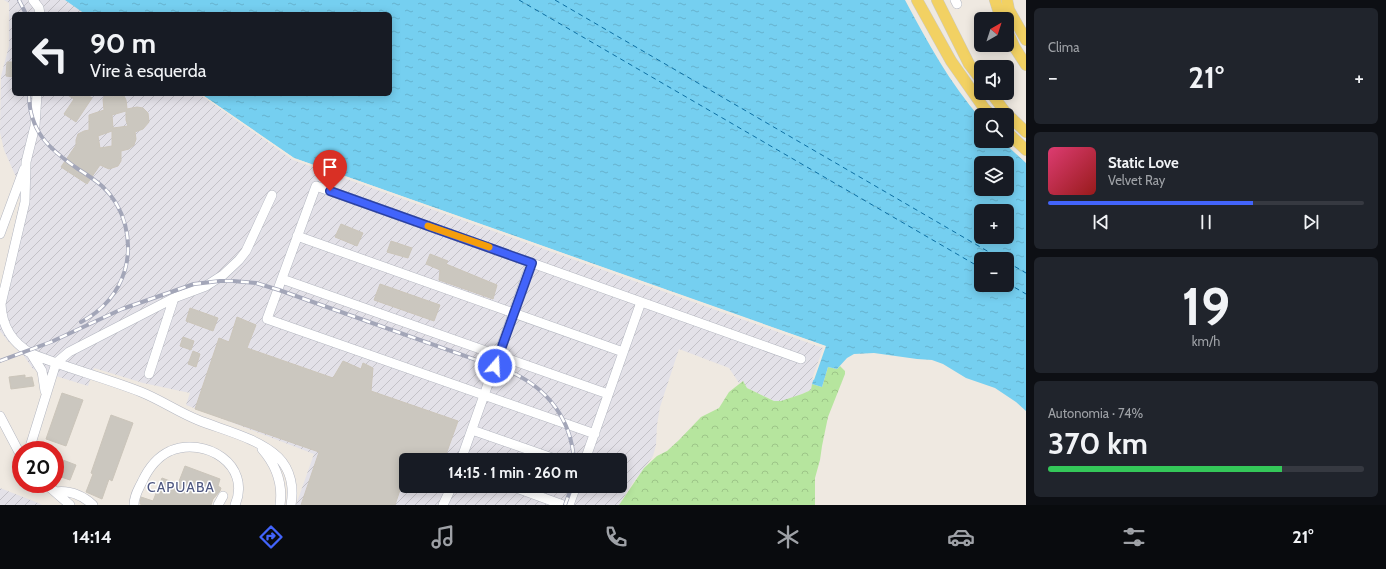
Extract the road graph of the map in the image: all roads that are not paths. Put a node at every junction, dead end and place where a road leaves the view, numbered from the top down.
1 (33, 0) edge
2 (917, 0) edge
3 (937, 0) edge
4 (995, 0) edge
5 (1007, 0) edge
6 (40, 12) edge
7 (999, 12) edge
8 (1026, 40) edge
9 (1014, 46) edge
10 (1026, 65) edge
11 (974, 71) edge
12 (37, 96) edge
13 (996, 100) edge
14 (984, 108) edge
15 (1026, 132) edge
16 (1014, 139) edge
17 (1026, 150) edge
18 (26, 162) junction
19 (272, 195) dead end
20 (0, 234) edge
21 (297, 236) junction
22 (532, 263) junction
23 (282, 279) junction
24 (174, 298) junction
25 (641, 302) junction
26 (514, 313) junction
27 (623, 352) junction
28 (32, 354) junction
29 (498, 356) junction
30 (801, 359) dead end
31 (56, 363) junction
32 (149, 374) dead end
33 (608, 394) junction
34 (484, 395) junction
35 (45, 396) junction
36 (0, 416) edge
37 (472, 430) junction
38 (594, 434) junction
39 (13, 441) edge
40 (32, 441) edge
41 (252, 441) junction
42 (464, 453) edge
43 (538, 453) edge
44 (587, 453) edge
45 (64, 491) edge
46 (56, 493) edge
47 (450, 493) edge
48 (530, 493) edge
49 (573, 493) edge
50 (223, 496) dead end
51 (447, 504) edge
52 (70, 505) edge
53 (93, 505) edge
54 (134, 505) edge
55 (218, 505) edge
56 (235, 505) edge
57 (280, 505) edge
58 (291, 505) edge
59 (563, 505) edge
60 (569, 505) edge

1 - 6 lane
2 - 14 main road
3 - 11 main road
4 - 7 main road
5 - 8 main road
9 - 10 main road
12 - 18 lane
13 - 15 main road
16 - 17 main road
18 - 20 lane
18 - 28 lane
19 - 24 lane
21 - 22 lane
21 - 23 lane
21 - 26 lane
22 - 25 lane
22 - 26 lane
23 - 29 lane
23 - 34 lane
24 - 31 lane
24 - 32 lane
25 - 27 lane
25 - 30 lane
26 - 27 lane
26 - 29 lane
27 - 33 lane
28 - 31 lane
28 - 35 lane
29 - 33 lane
29 - 34 lane
31 - 35 lane
31 - 41 lane
33 - 38 lane
34 - 37 lane
34 - 38 lane
35 - 40 lane
36 - 39 lane
37 - 42 lane
37 - 43 lane
38 - 44 lane
41 - 57 lane
41 - 58 lane
45 - 53 lane
46 - 52 lane
47 - 51 lane
48 - 59 lane
49 - 60 lane
50 - 55 lane
54 - 56 lane

